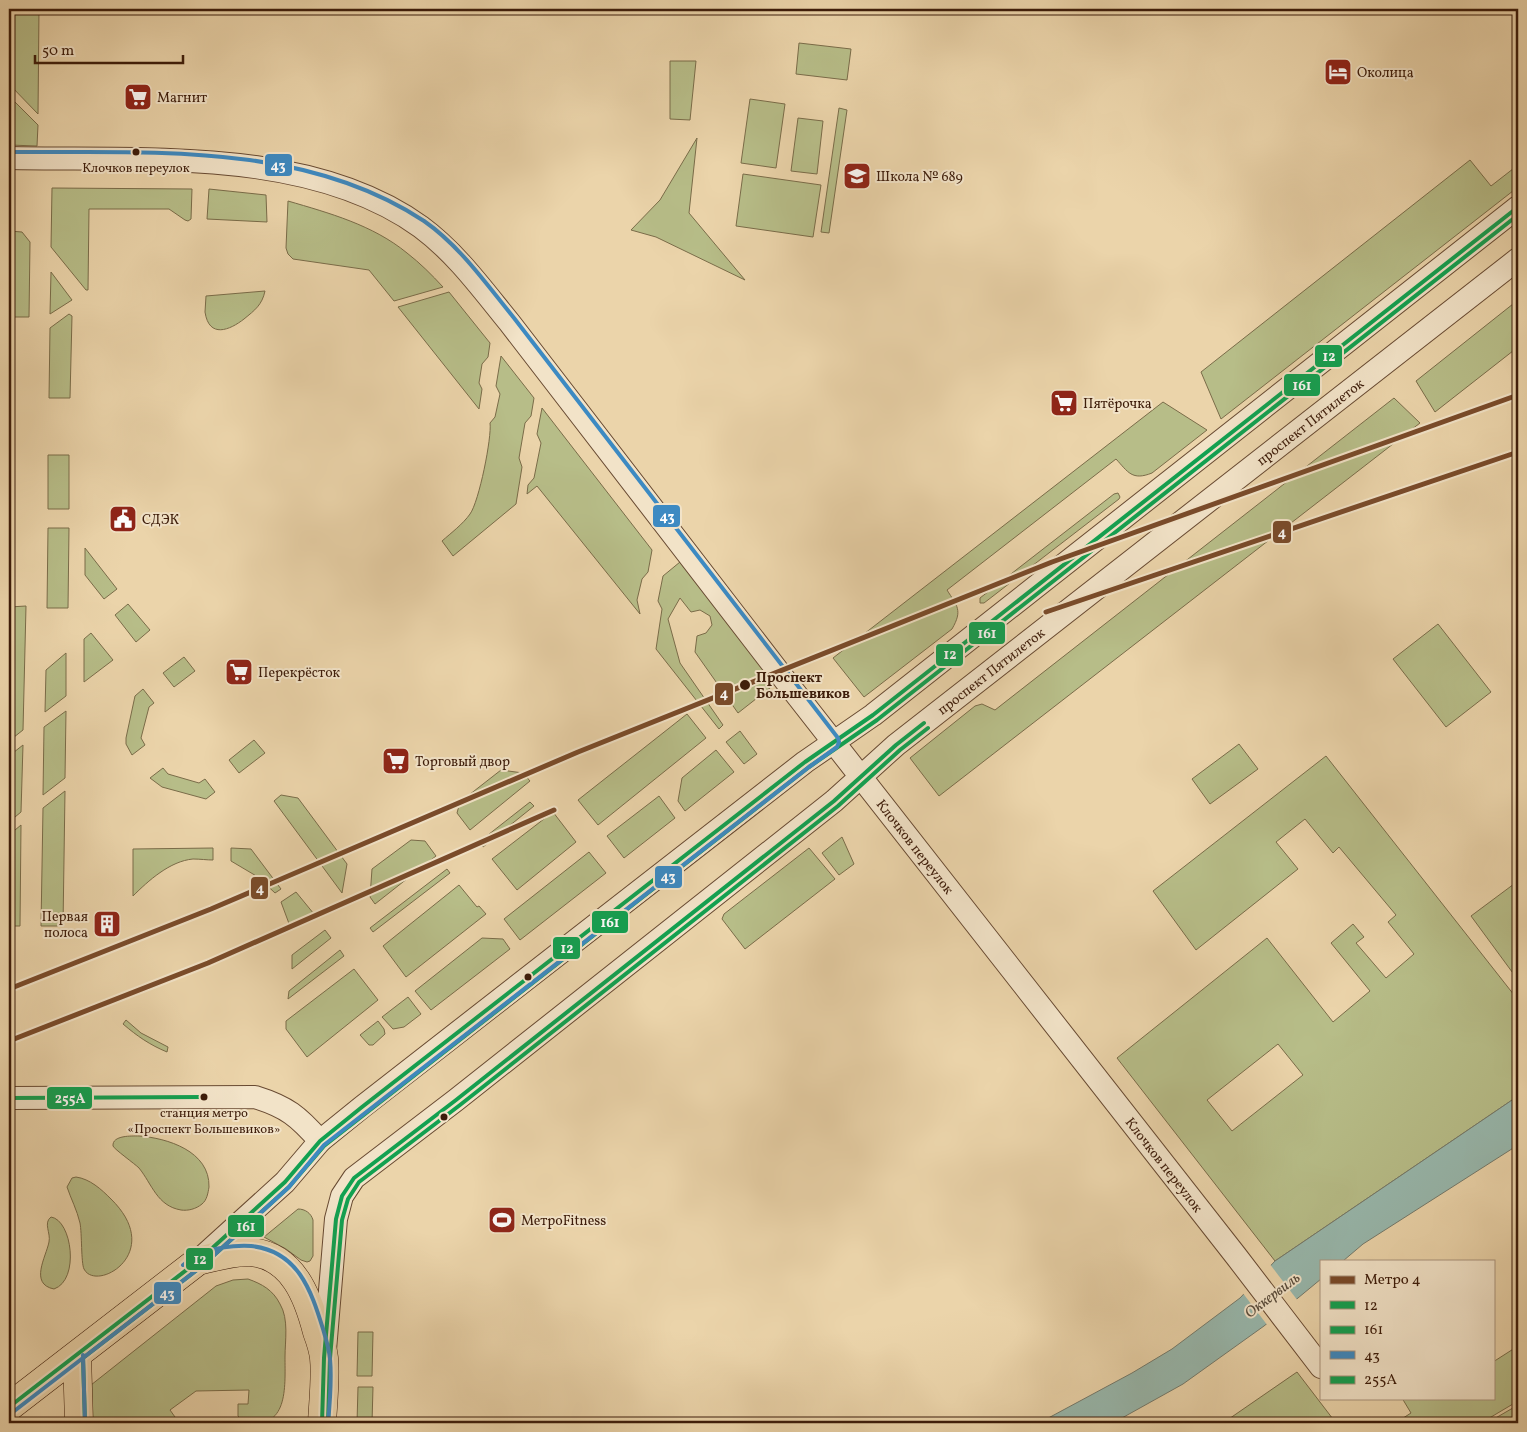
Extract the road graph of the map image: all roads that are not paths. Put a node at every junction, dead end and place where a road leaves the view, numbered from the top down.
1 (9, 158) edge
2 (1518, 207) edge
3 (1518, 259) edge
4 (833, 742) junction
5 (861, 777) junction
6 (9, 1098) edge
7 (320, 1141) junction
8 (198, 1261) junction
9 (77, 1355) junction
10 (324, 1358) junction
11 (1320, 1366) edge
12 (44, 1380) junction
13 (9, 1390) edge
14 (9, 1407) edge
15 (79, 1423) edge
16 (322, 1423) edge

1 - 4 street, Клочков переулок
2 - 4 street
3 - 5 street, проспект Пятилеток
4 - 5 street, Клочков переулок
4 - 7 street
5 - 10 street, проспект Пятилеток
5 - 11 street, Клочков переулок
6 - 7 street
7 - 8 street
8 - 9 main road
8 - 10 main road
9 - 12 main road
9 - 15 main road
10 - 16 main road
12 - 13 main road
12 - 14 main road

